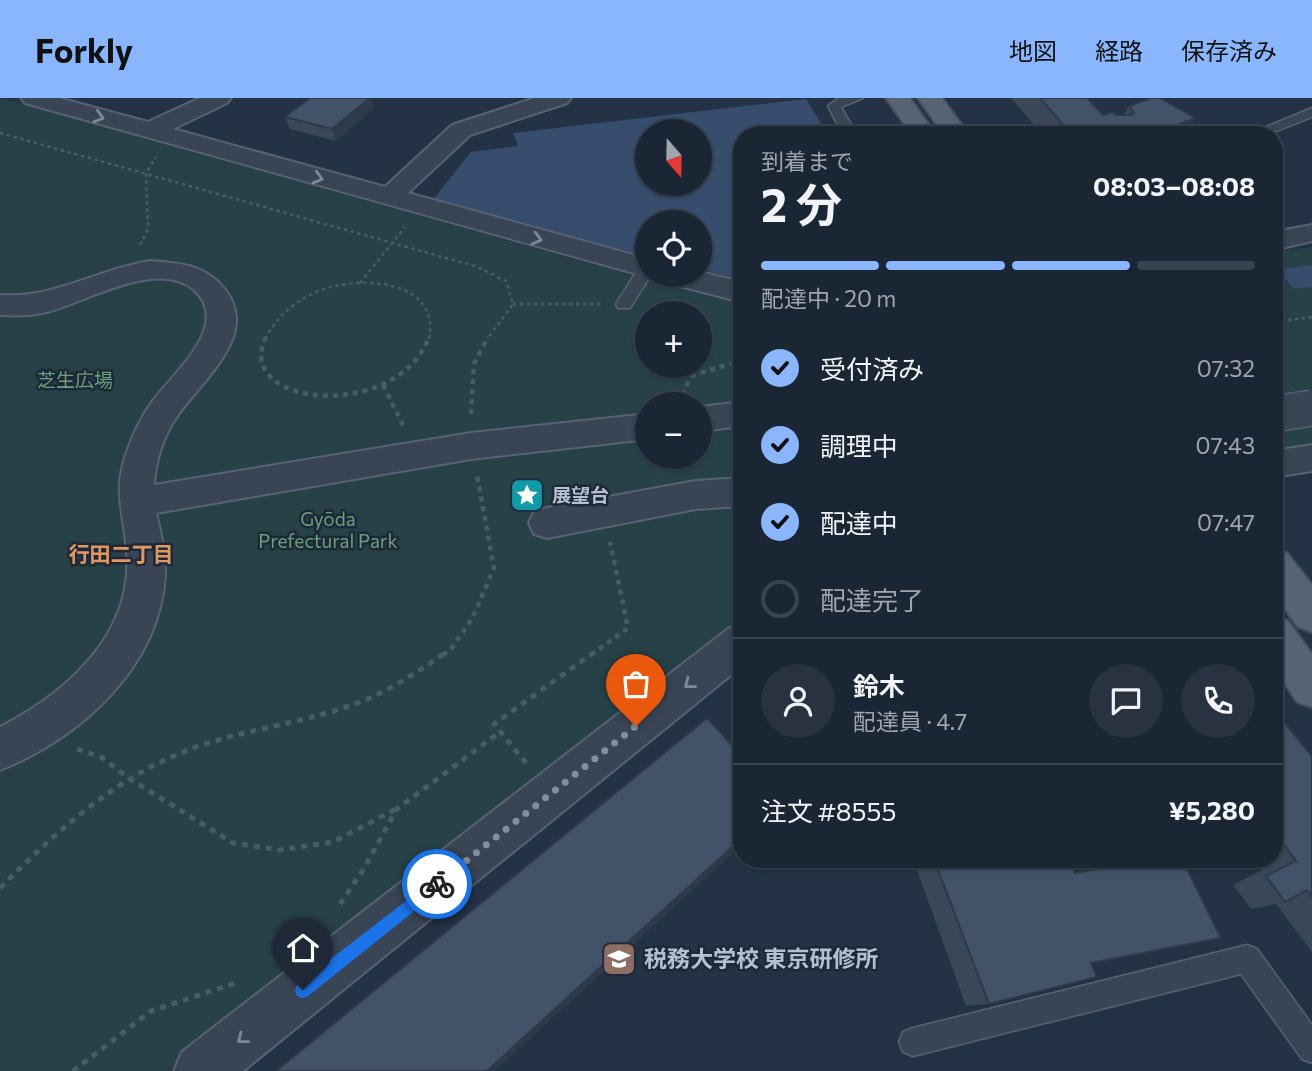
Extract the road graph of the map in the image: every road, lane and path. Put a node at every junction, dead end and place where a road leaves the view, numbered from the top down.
1 (33, 98) edge
2 (219, 98) edge
3 (559, 98) edge
4 (857, 98) edge
5 (898, 98) edge
6 (930, 98) edge
7 (1312, 112) edge
8 (845, 126) edge
9 (918, 126) edge
10 (950, 126) edge
11 (1277, 126) edge
12 (149, 131) junction
13 (177, 139) junction
14 (388, 198) junction
15 (424, 208) junction
16 (1312, 233) edge
17 (1283, 239) edge
18 (635, 265) edge
19 (124, 273) junction
20 (359, 284) junction
21 (712, 284) edge
22 (635, 287) edge
23 (733, 290) edge
24 (513, 304) dead end
25 (624, 304) joint
26 (0, 305) edge
27 (1312, 317) edge
28 (1283, 321) edge
29 (733, 363) edge
30 (712, 369) edge
31 (383, 385) junction
32 (1312, 408) edge
33 (1283, 413) edge
34 (733, 415) edge
35 (712, 418) edge
36 (635, 427) edge
37 (418, 454) junction
38 (1312, 458) edge
39 (1283, 463) edge
40 (733, 493) edge
41 (137, 502) junction
42 (547, 523) dead end
43 (616, 573) dead end
44 (1283, 576) edge
45 (1312, 615) edge
46 (1283, 647) edge
47 (733, 649) edge
48 (1312, 688) edge
49 (500, 733) junction
50 (8, 745) edge
51 (552, 793) junction
52 (397, 809) junction
53 (333, 914) dead end
54 (252, 977) dead end
55 (913, 1042) dead end
56 (1312, 1049) edge
57 (73, 1071) edge
58 (201, 1071) edge

1 -> 12 street
2 - 12 street
3 - 14 street
4 - 8 lane
5 - 9 main road
6 - 10 main road
7 - 11 lane
12 - 13 street
13 -> 14 street
13 - 19 path
14 - 15 street
15 -> 18 street
15 - 20 path
16 - 17 street
19 - 26 street
19 - 41 street
20 - 31 path
20 - 31 path
21 - 23 street
22 - 25 lane
24 - 25 path
27 - 28 path
29 - 30 path
31 - 37 path
32 - 33 street, bridge
34 - 35 street
36 - 37 street
37 - 41 street
38 - 39 street
40 - 42 street
41 - 50 street
43 - 49 path
44 - 45 main road
46 - 48 main road
47 -> 51 street
49 - 51 path
49 - 52 path
50 - 52 path
51 -> 58 street
52 - 53 path
54 - 57 path
55 - 56 lane

